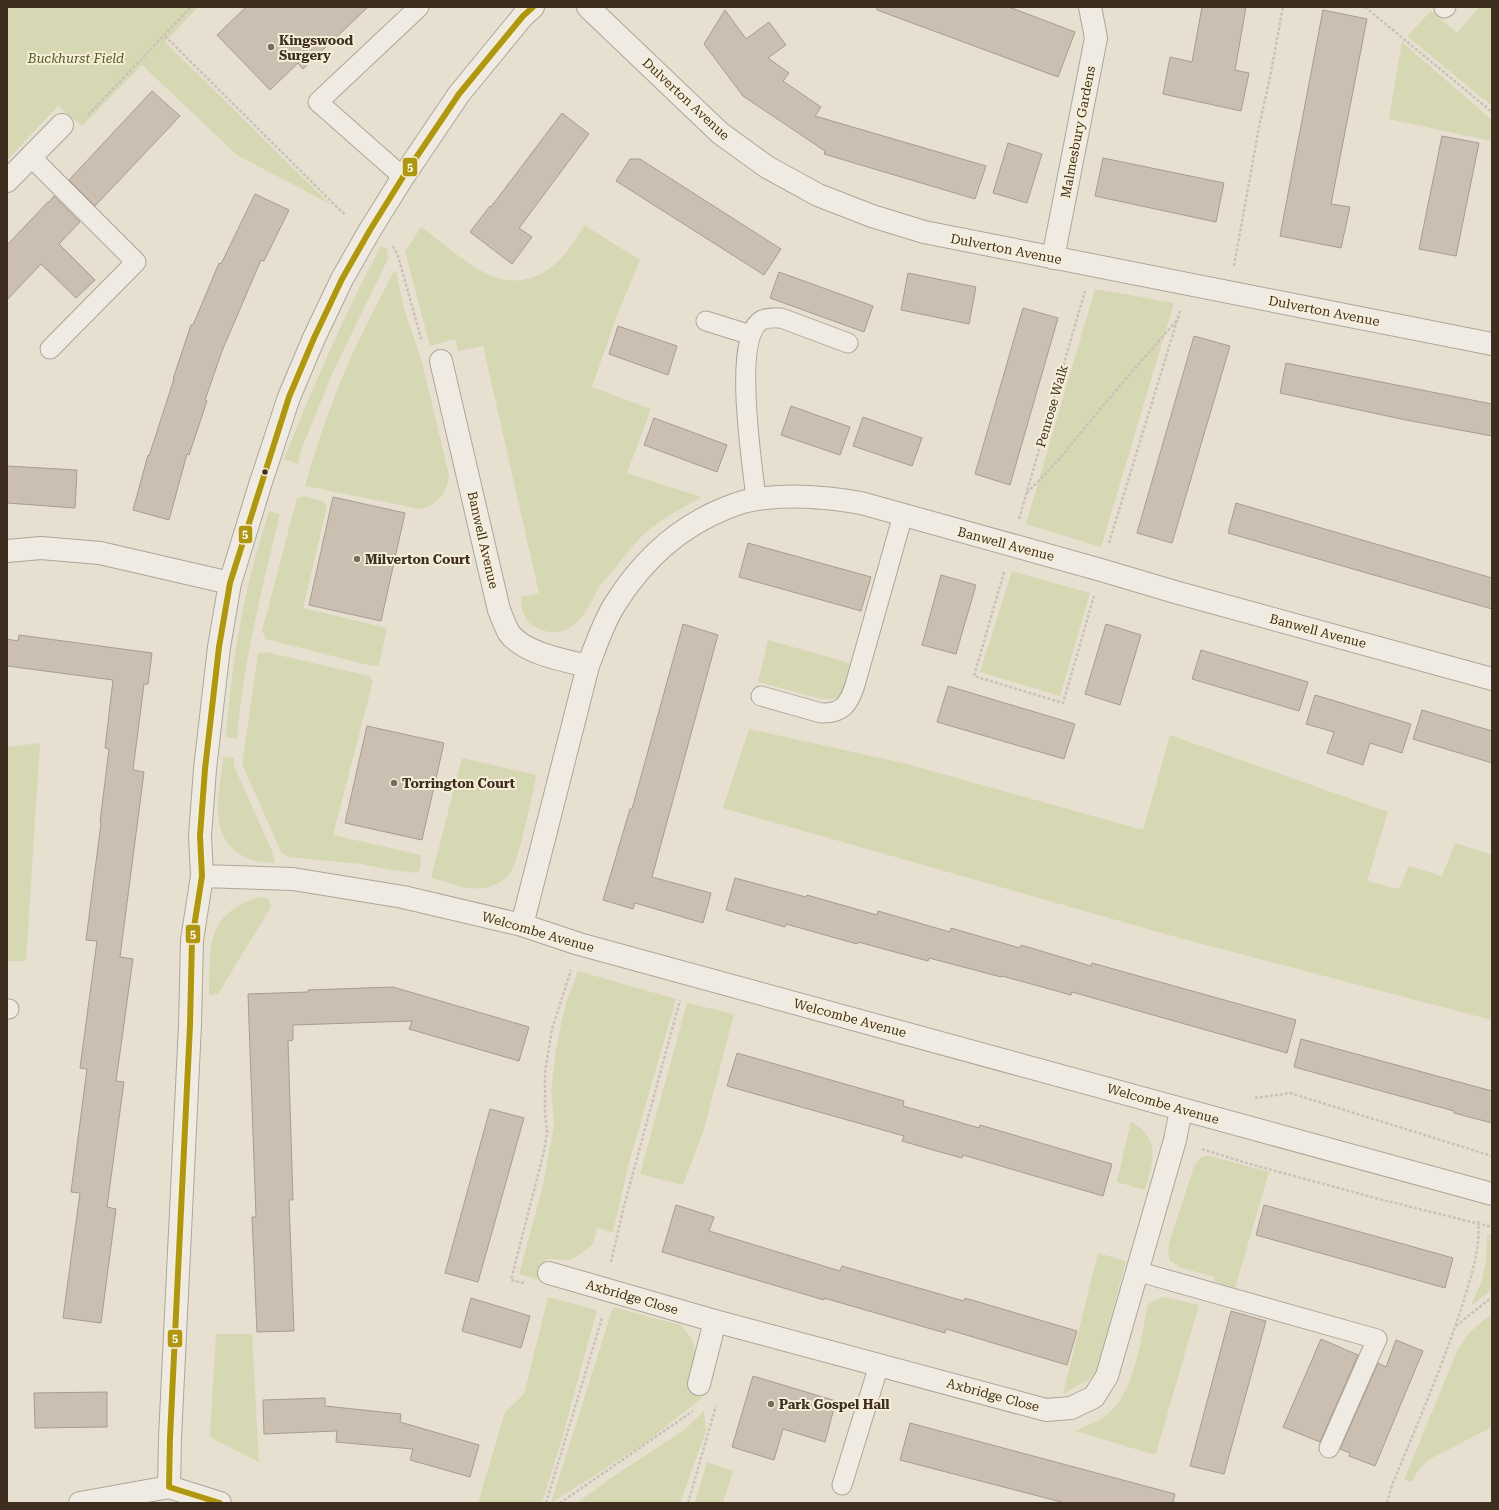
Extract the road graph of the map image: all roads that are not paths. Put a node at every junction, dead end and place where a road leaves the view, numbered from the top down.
1 (419, 7) edge
2 (533, 7) edge
3 (588, 7) edge
4 (1090, 7) edge
5 (62, 125) road end
6 (30, 156) junction
7 (402, 177) junction
8 (7, 181) edge
9 (1053, 258) junction
10 (706, 321) dead end
11 (751, 335) junction
12 (848, 343) dead end
13 (1492, 344) edge
14 (50, 349) dead end
15 (441, 361) road end
16 (756, 499) junction
17 (903, 515) junction
18 (7, 551) edge
19 (230, 583) junction
20 (588, 666) junction
21 (1492, 679) edge
22 (761, 696) dead end
23 (202, 876) junction
24 (522, 925) junction
25 (1181, 1110) junction
26 (1484, 1192) edge
27 (1136, 1271) junction
28 (549, 1273) road end
29 (715, 1321) junction
30 (879, 1365) junction
31 (699, 1384) road end
32 (1329, 1448) dead end
33 (842, 1484) dead end
34 (169, 1487) junction
35 (80, 1503) edge
36 (220, 1503) edge

1 - 7 lane
2 - 7 street
3 - 9 street, Dulverton Avenue
4 - 9 street, Malmesbury Gardens
5 - 6 street
6 - 8 street
6 - 14 lane
7 - 19 street
9 - 13 street, Dulverton Avenue
10 - 11 lane
11 - 12 lane
11 - 16 lane
15 - 20 street, Banwell Avenue
16 - 17 street, Banwell Avenue
16 - 20 street, Banwell Avenue
17 - 21 street, Banwell Avenue
17 - 22 lane
18 - 19 street
19 - 23 street
20 - 24 street, Banwell Avenue
23 - 24 street, Welcombe Avenue
23 - 34 street
24 - 25 street, Welcombe Avenue
25 - 26 street, Welcombe Avenue
25 - 27 street, Axbridge Close
27 - 30 street, Axbridge Close
27 - 32 lane
28 - 29 street, Axbridge Close
29 - 30 street, Axbridge Close
29 - 31 street
30 - 33 lane
34 - 35 street
34 - 36 street

